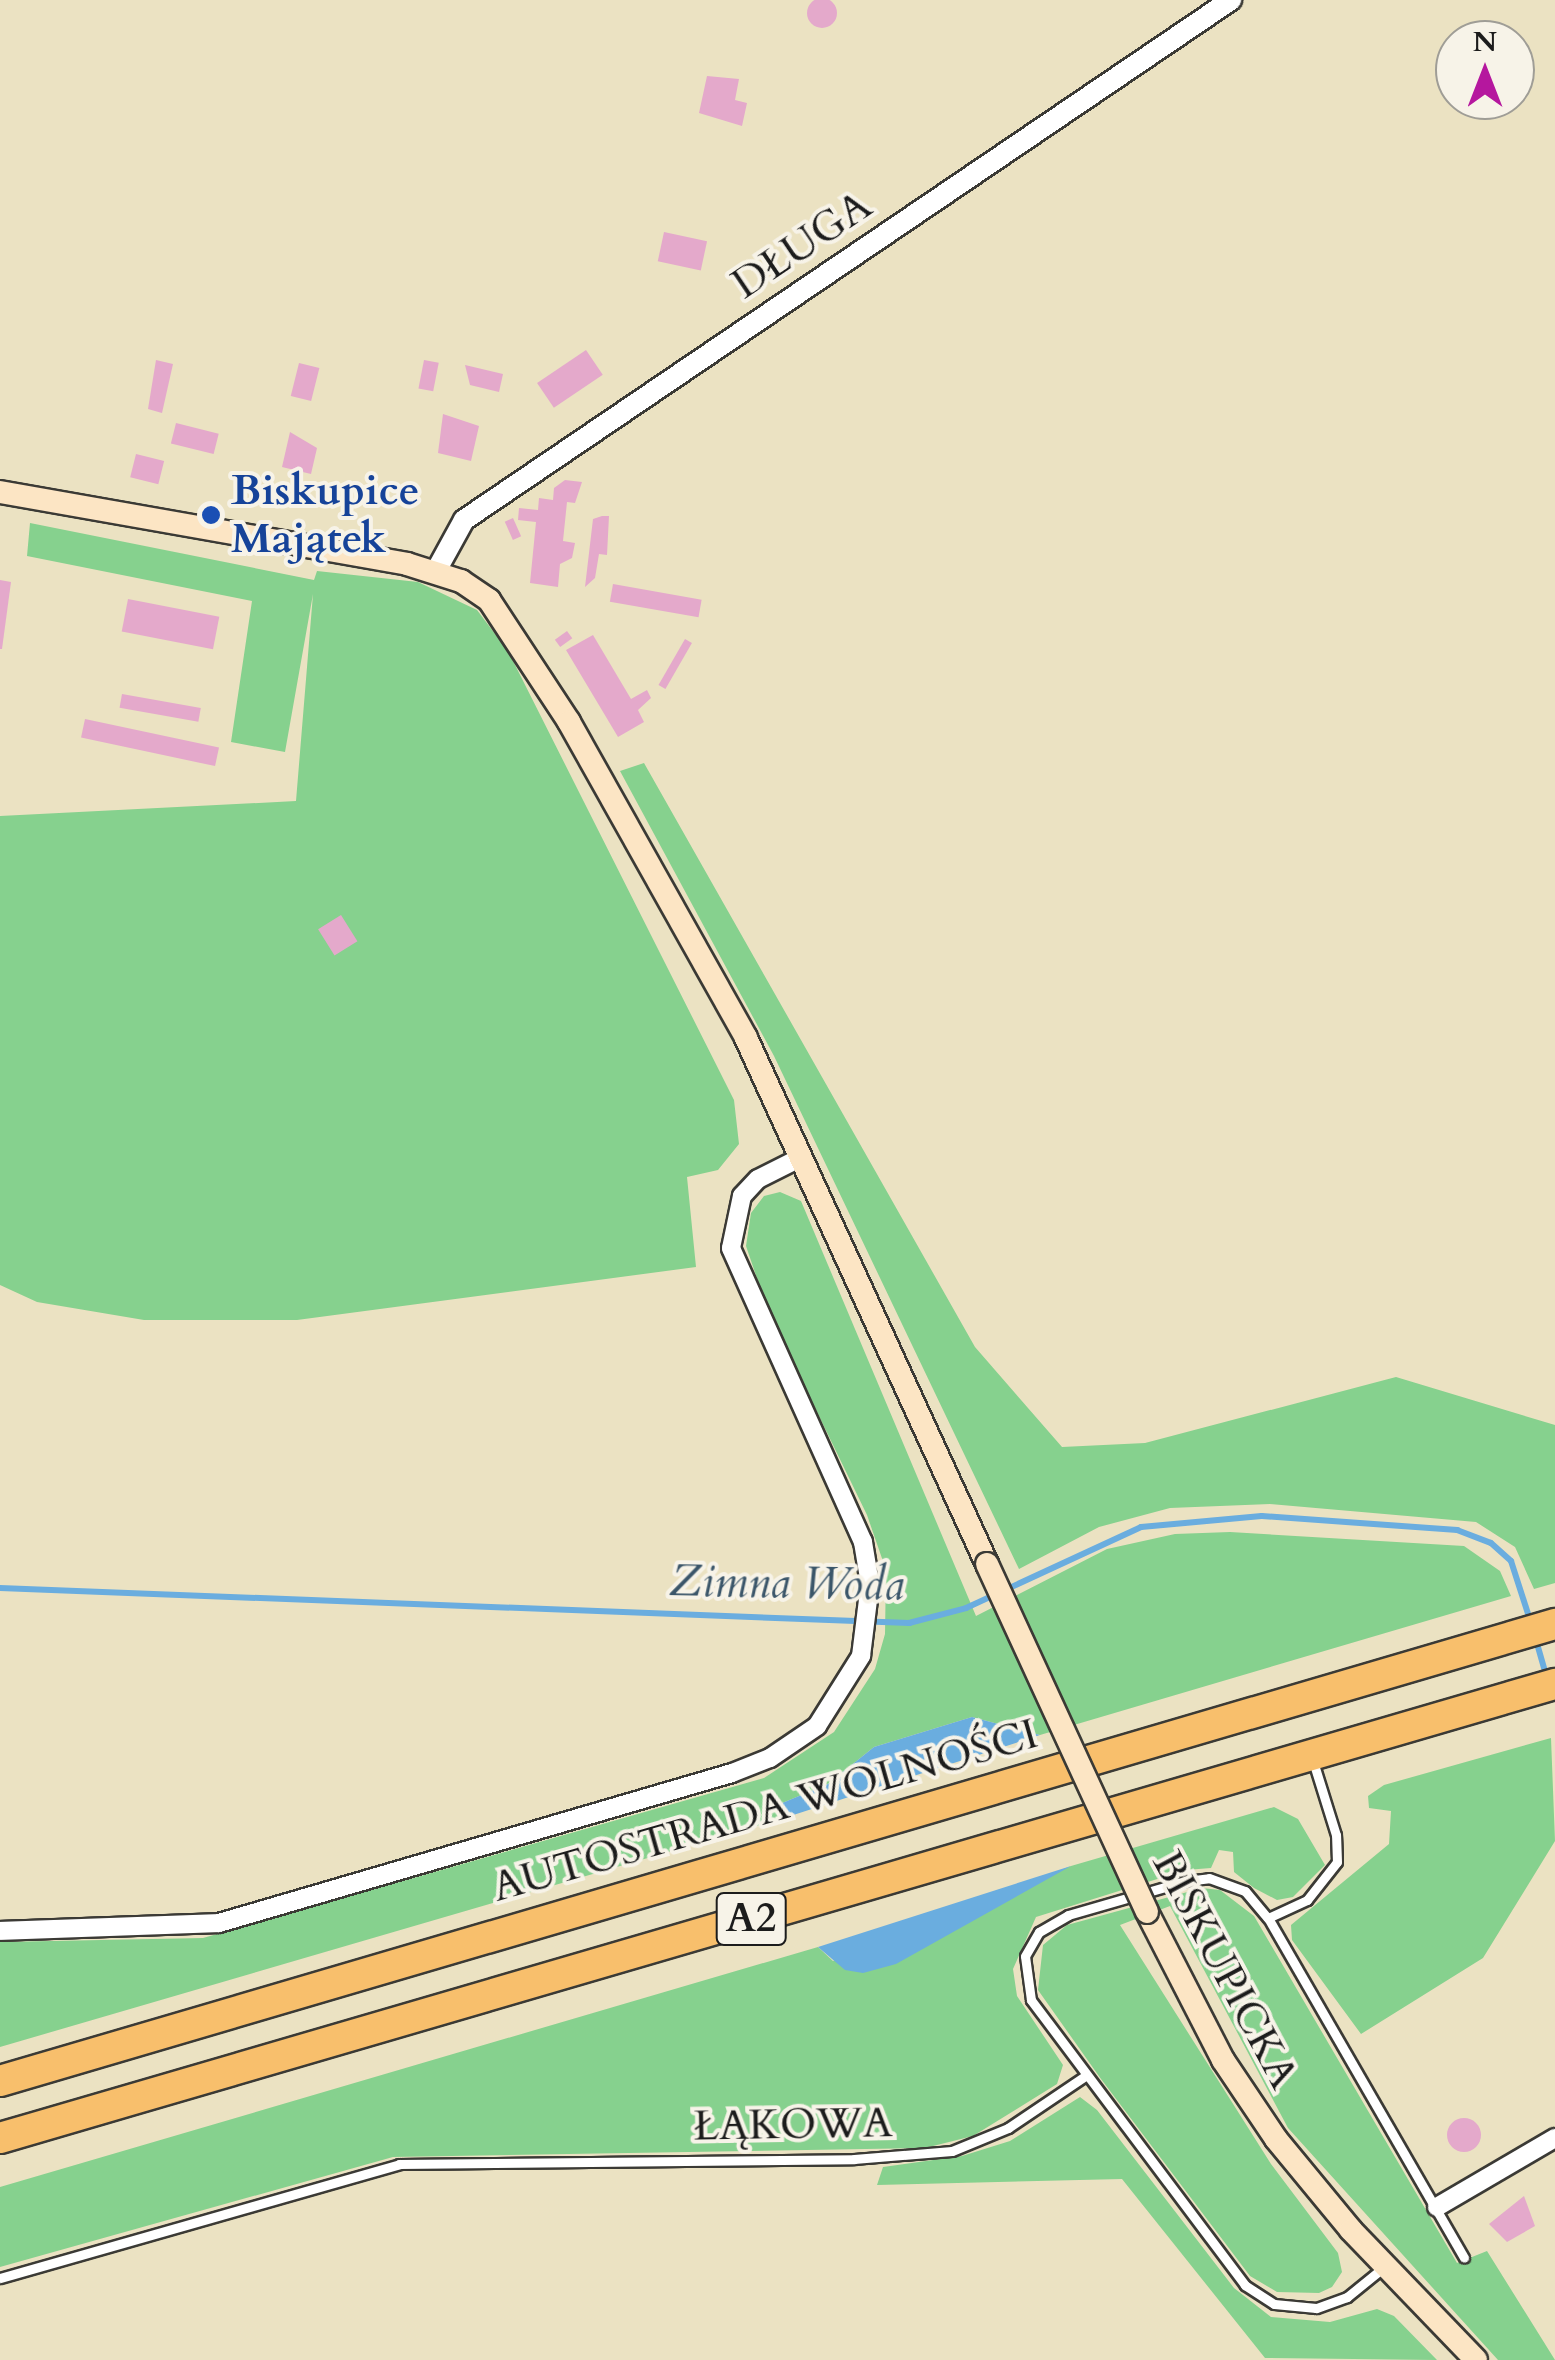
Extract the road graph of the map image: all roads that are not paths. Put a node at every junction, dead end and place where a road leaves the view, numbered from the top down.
1 (1231, 0) edge
2 (0, 492) edge
3 (436, 571) junction
4 (802, 1158) junction
5 (1555, 1624) edge
6 (1555, 1684) edge
7 (1311, 1756) junction
8 (1268, 1918) junction
9 (0, 1931) edge
10 (1085, 2076) junction
11 (0, 2081) edge
12 (0, 2138) edge
13 (1555, 2138) edge
14 (1437, 2208) junction
15 (1464, 2258) dead end
16 (1384, 2266) junction
17 (0, 2278) edge
18 (1476, 2360) edge

1 - 3 street, DŁUGA
2 - 3 main road
3 - 4 main road, BISKUPICKA
4 - 9 street
4 - 16 main road, BISKUPICKA, bridge
5 - 11 highway, AUTOSTRADA WOLNOŚCI / A2
6 - 7 highway, A2
7 - 8 lane
7 - 12 highway, A2
8 - 10 lane
8 - 14 lane
10 - 16 lane
10 - 17 lane, ŁĄKOWA
13 - 14 street
14 - 15 lane
16 - 18 main road, BISKUPICKA

